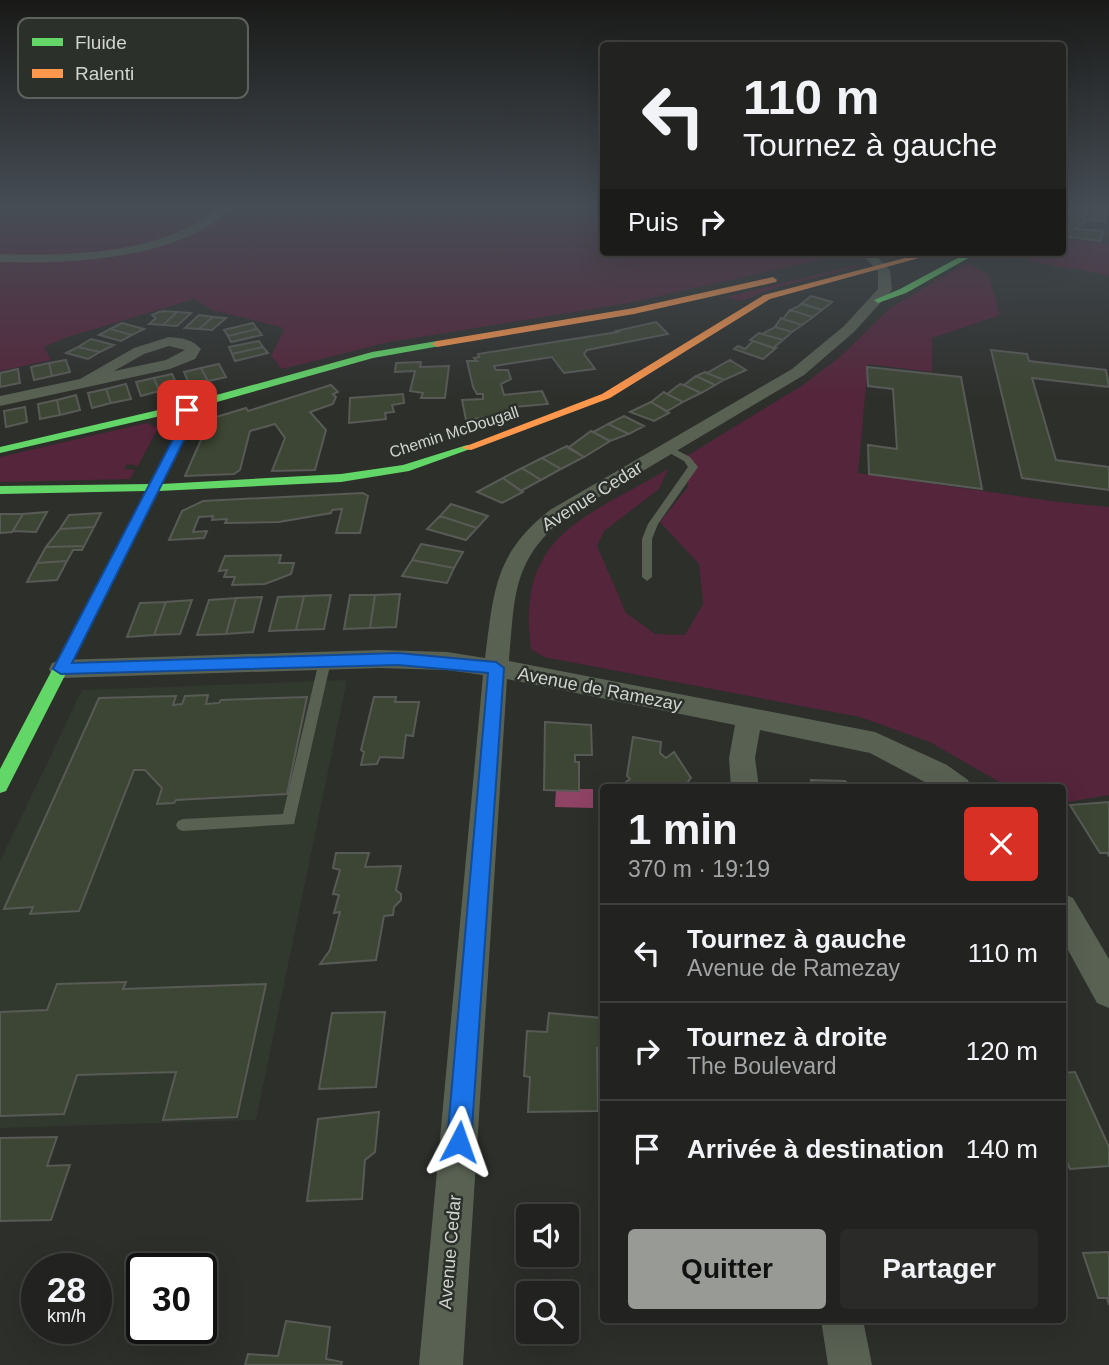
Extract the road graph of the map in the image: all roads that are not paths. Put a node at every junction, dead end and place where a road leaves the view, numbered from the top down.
1 (802, 271) edge
2 (842, 271) edge
3 (881, 271) edge
4 (940, 271) edge
5 (807, 285) junction
6 (706, 296) junction
7 (874, 304) junction
8 (745, 308) junction
9 (86, 382) junction
10 (0, 401) edge
11 (186, 407) junction
12 (669, 449) junction
13 (0, 450) edge
14 (154, 488) junction
15 (0, 490) edge
16 (647, 577) dead end
17 (325, 661) junction
18 (496, 668) junction
19 (61, 669) junction
20 (749, 718) junction
21 (745, 784) edge
22 (952, 784) edge
23 (0, 786) edge
24 (183, 825) dead end
25 (1066, 915) edge
26 (1109, 991) edge
27 (843, 1323) edge
28 (441, 1365) edge
29 (850, 1365) edge

1 - 6 main road
2 - 5 main road, Chemin McDougall
3 - 7 street
4 - 7 main road
5 - 7 main road
5 - 8 main road, Chemin McDougall
6 - 8 main road
6 - 11 main road
7 - 12 street, Avenue Cedar
8 - 14 main road, Chemin McDougall
9 - 9 street
9 - 10 street
11 - 13 main road
11 - 14 main road
12 - 16 lane
12 - 18 street, Avenue Cedar
14 - 15 main road, Chemin McDougall
14 - 19 main road
17 - 18 street, Avenue de Ramezay
17 - 19 street, Avenue de Ramezay
17 - 24 lane
18 - 20 street, Avenue de Ramezay
18 - 28 street, Avenue Cedar
19 - 23 main road
20 - 21 street
20 - 22 street, Avenue de Ramezay
25 - 26 street
27 - 29 street

